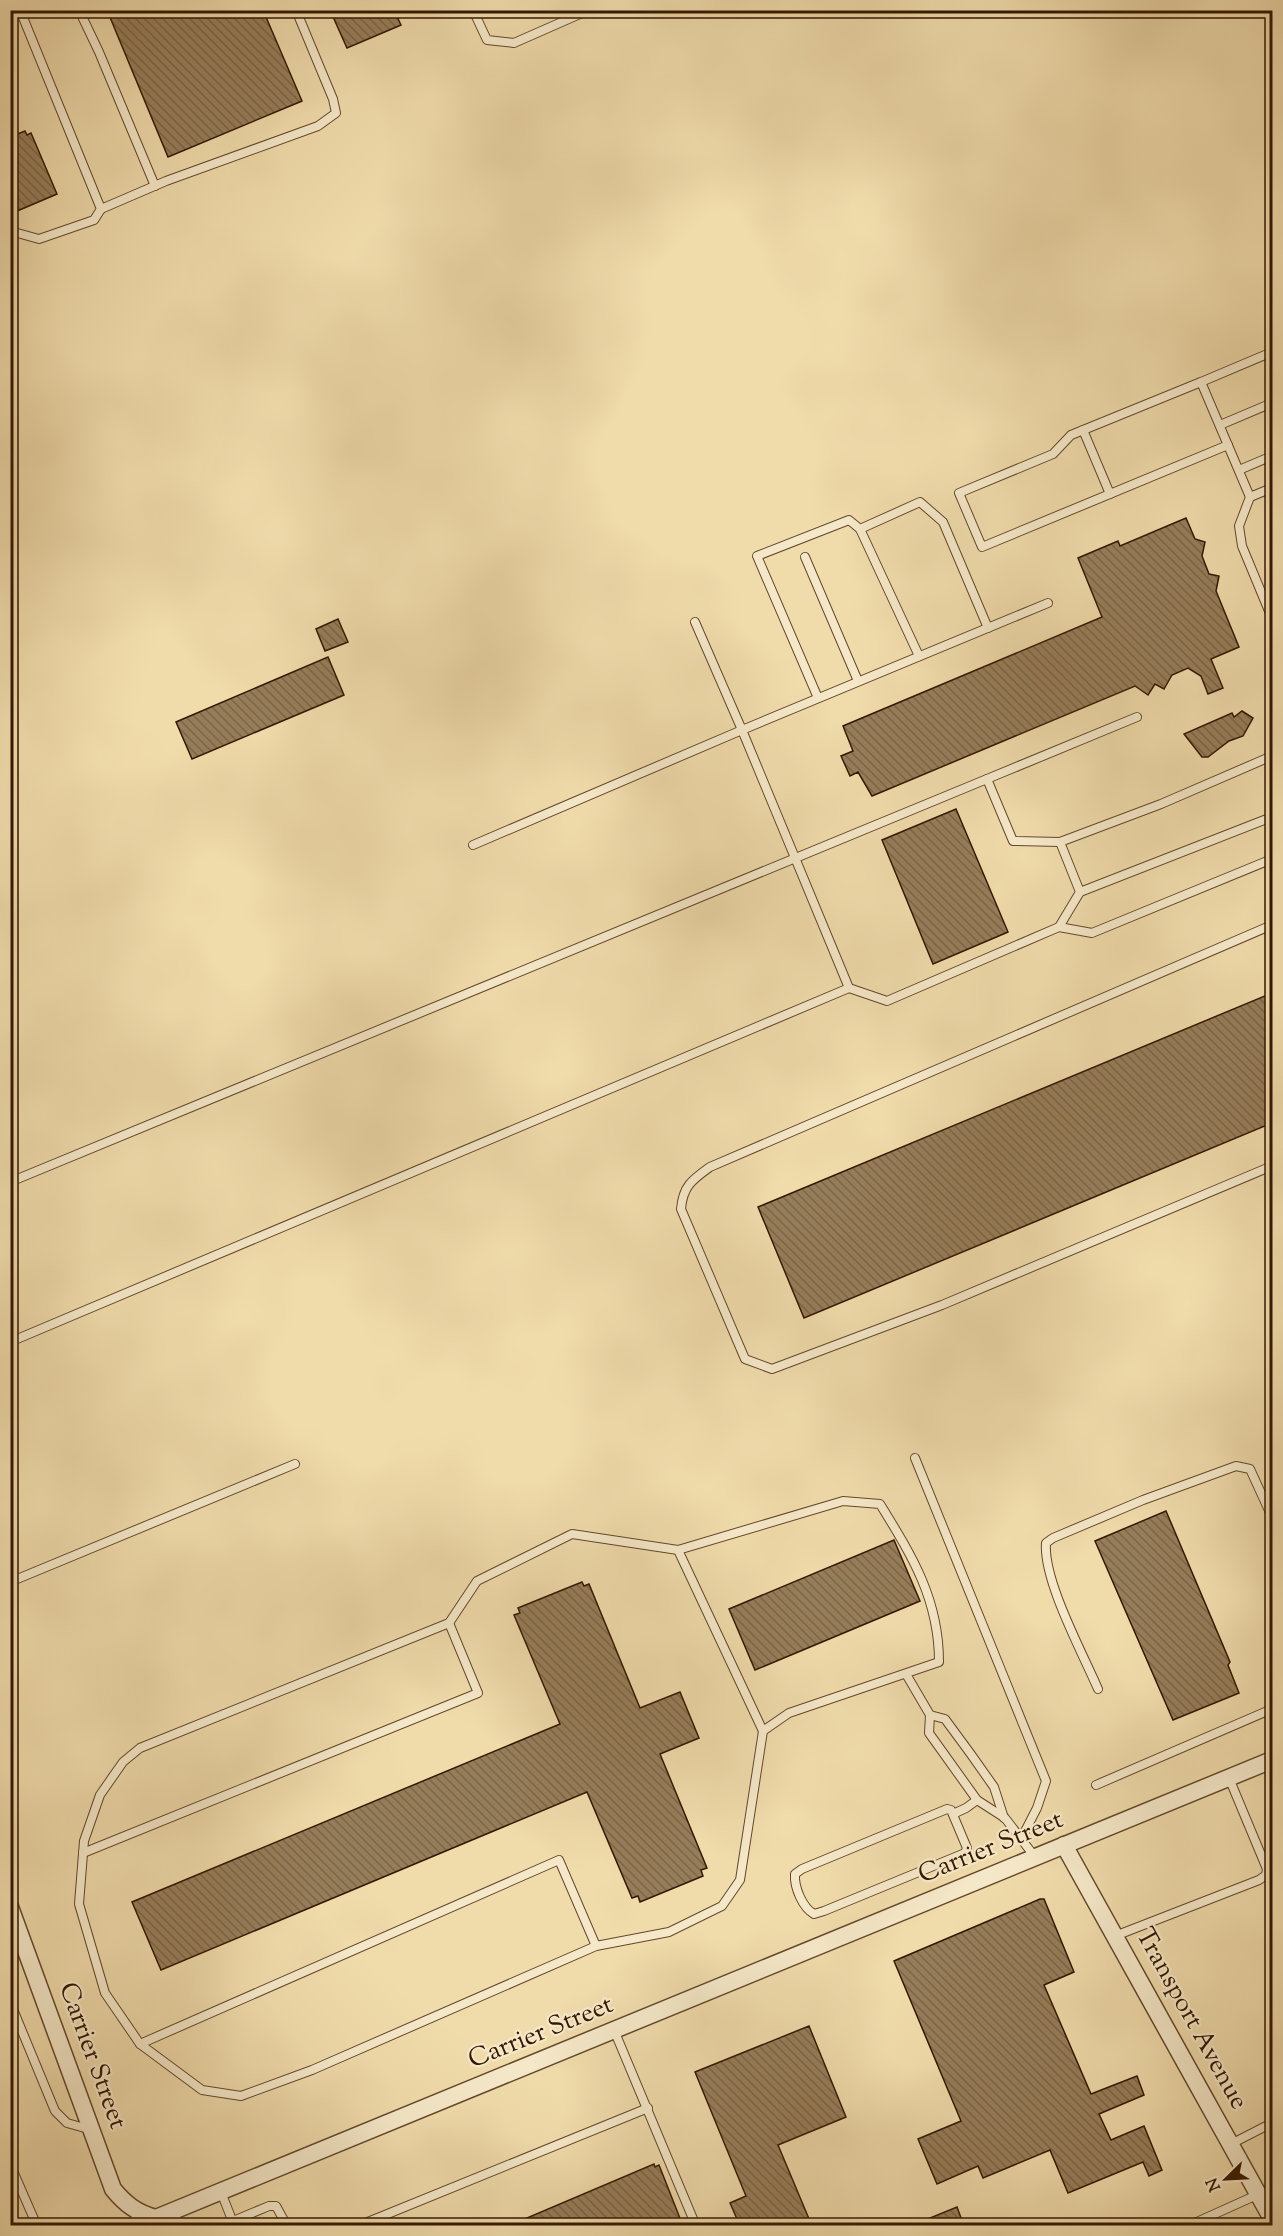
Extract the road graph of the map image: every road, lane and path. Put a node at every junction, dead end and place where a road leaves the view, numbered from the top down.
1 (20, 10) edge
2 (79, 10) edge
3 (296, 10) edge
4 (473, 10) edge
5 (589, 10) edge
6 (155, 186) junction
7 (101, 209) junction
8 (10, 231) edge
9 (1272, 351) edge
10 (1201, 382) junction
11 (1272, 403) edge
12 (1220, 425) junction
13 (1083, 430) junction
14 (1228, 445) junction
15 (1272, 456) edge
16 (1239, 470) junction
17 (1272, 488) edge
18 (1110, 494) junction
19 (1250, 497) junction
20 (860, 529) junction
21 (805, 558) dead end
22 (1048, 603) dead end
23 (1272, 613) edge
24 (695, 622) dead end
25 (988, 628) junction
26 (919, 656) junction
27 (858, 681) junction
28 (818, 698) junction
29 (1137, 717) dead end
30 (742, 730) junction
31 (1272, 756) edge
32 (987, 779) junction
33 (1272, 817) edge
34 (1060, 842) junction
35 (473, 845) dead end
36 (795, 858) junction
37 (1272, 859) edge
38 (1080, 892) junction
39 (1272, 925) edge
40 (1059, 927) junction
41 (849, 988) junction
42 (1272, 1166) edge
43 (10, 1182) edge
44 (10, 1342) edge
45 (915, 1458) dead end
46 (295, 1464) dead end
47 (1272, 1517) edge
48 (678, 1550) junction
49 (10, 1582) edge
50 (449, 1623) junction
51 (906, 1674) junction
52 (1098, 1689) dead end
53 (1272, 1709) edge
54 (930, 1715) junction
55 (763, 1731) junction
56 (1272, 1760) edge
57 (1229, 1778) junction
58 (1096, 1785) dead end
59 (976, 1800) junction
60 (953, 1814) junction
61 (1005, 1818) junction
62 (1021, 1839) junction
63 (1064, 1845) junction
64 (83, 1853) junction
65 (1035, 1857) junction
66 (10, 1907) edge
67 (1115, 1936) junction
68 (596, 1946) junction
69 (10, 2002) edge
70 (614, 2030) junction
71 (140, 2044) junction
72 (648, 2108) junction
73 (1272, 2127) edge
74 (92, 2130) junction
75 (1231, 2144) junction
76 (10, 2164) edge
77 (221, 2192) junction
78 (1259, 2194) junction
79 (177, 2218) edge
80 (1272, 2218) edge
81 (134, 2220) edge
82 (234, 2223) edge
83 (37, 2226) edge
84 (287, 2226) edge
85 (358, 2226) edge
86 (696, 2226) edge
87 (1188, 2226) edge

1 - 7 lane
2 - 6 lane
3 - 6 lane
4 - 5 lane
6 - 7 lane
7 - 8 lane
9 - 10 lane
10 - 12 lane
10 - 13 lane
11 - 12 lane
12 - 14 lane
13 - 18 lane
13 - 18 lane
14 - 16 lane
14 - 18 lane
15 - 16 lane
16 - 19 lane
17 - 19 lane
19 - 23 lane
20 - 25 lane
20 - 26 lane
20 - 28 lane
21 - 27 lane
22 - 25 lane
24 - 30 lane
25 - 26 lane
26 - 27 lane
27 - 28 lane
28 - 30 lane
29 - 32 lane
30 - 35 lane
30 - 36 lane
31 - 34 lane
32 - 34 lane
32 - 36 lane
33 - 38 lane
34 - 38 lane
36 - 41 lane
36 - 43 lane
37 - 40 lane
38 - 40 lane
39 - 42 lane
40 - 41 lane
41 - 44 lane
45 - 62 lane
46 - 49 lane
47 - 52 lane
48 - 50 lane
48 - 51 lane
48 - 55 lane
50 - 64 lane
50 - 64 lane
51 - 54 lane
51 - 55 lane
53 - 58 lane
54 - 59 lane
54 - 61 lane
55 - 68 lane
56 - 57 street, Carrier Street
57 - 63 street, Carrier Street
57 - 67 lane
59 - 60 lane
59 - 61 lane
60 - 60 lane
61 - 62 lane
62 - 65 lane
63 - 65 street, Carrier Street
63 - 67 street, Transport Avenue
64 - 71 lane
65 - 70 street, Carrier Street
66 - 74 street, Carrier Street
67 - 75 street, Transport Avenue
68 - 71 lane
68 - 71 lane
69 - 74 lane
70 - 72 lane
70 - 77 street, Carrier Street
72 - 85 lane
72 - 86 lane
73 - 75 lane
74 - 81 street, Carrier Street
75 - 78 street, Transport Avenue
76 - 83 lane
77 - 79 street, Carrier Street
77 - 82 lane
78 - 80 street, Transport Avenue
78 - 87 lane
79 - 81 street, Carrier Street
82 - 84 lane

